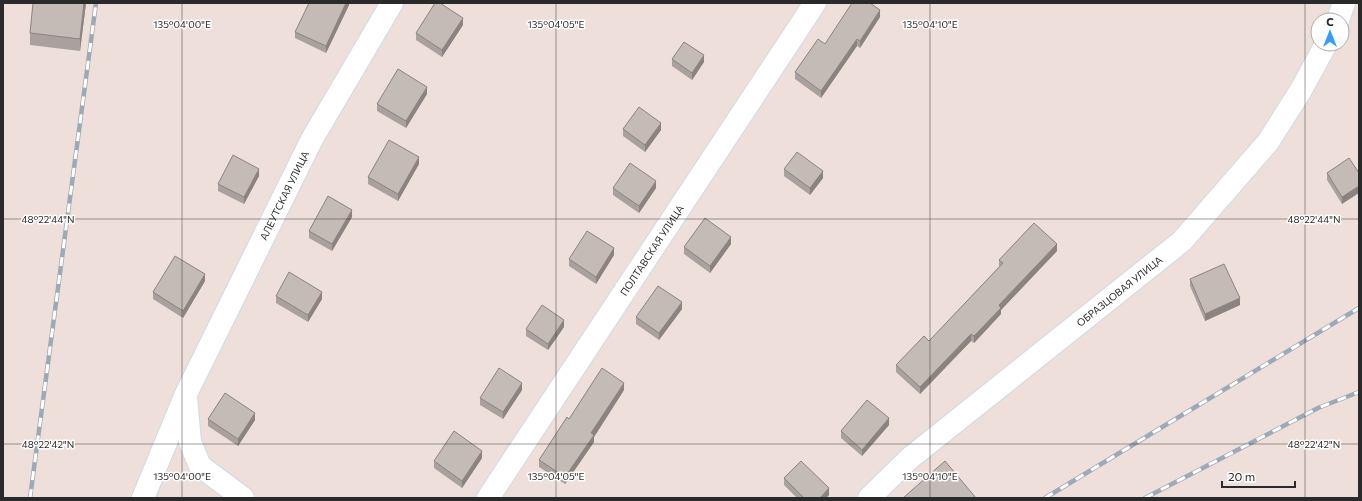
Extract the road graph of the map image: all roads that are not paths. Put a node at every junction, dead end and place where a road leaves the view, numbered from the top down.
1 (392, 3) edge
2 (816, 3) edge
3 (1322, 52) edge
4 (186, 394) junction
5 (143, 498) edge
6 (243, 498) edge
7 (488, 498) edge
8 (869, 498) edge

1 - 4 street, АЛЕУТСКАЯ УЛИЦА
2 - 7 street, ПОЛТАВСКАЯ УЛИЦА
3 - 8 street, ОБРАЗЦОВАЯ УЛИЦА
4 - 5 street, АЛЕУТСКАЯ УЛИЦА
4 - 6 street

